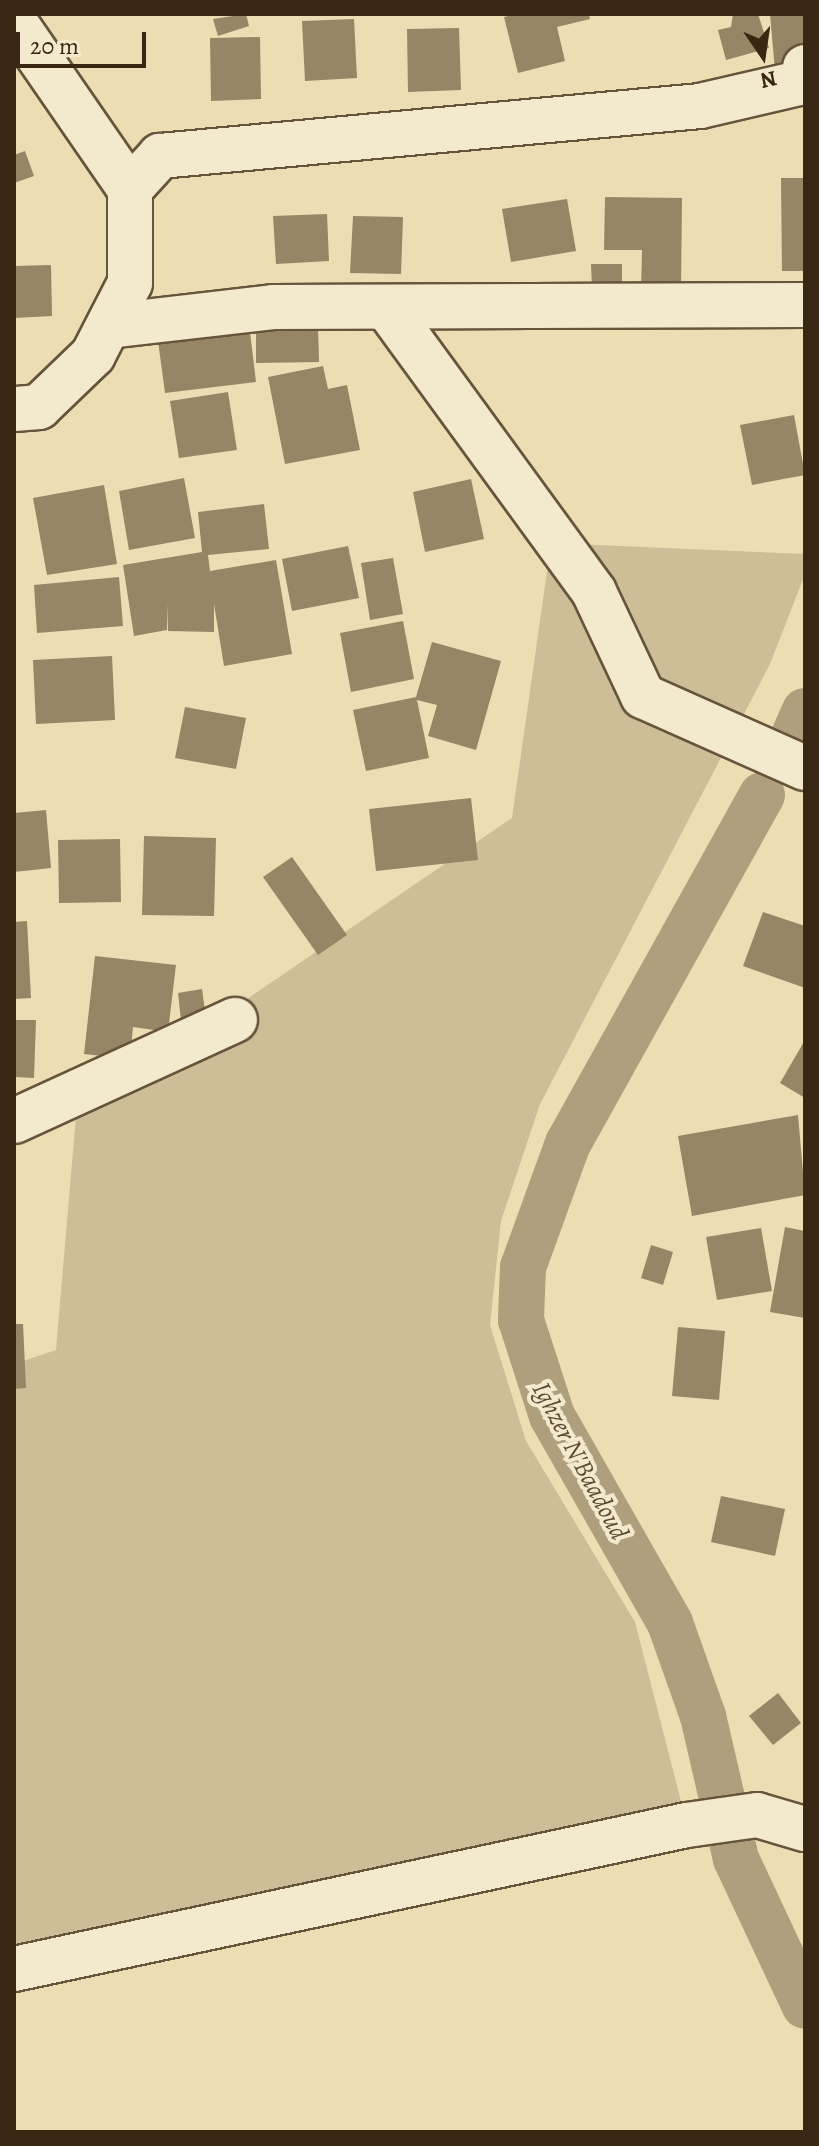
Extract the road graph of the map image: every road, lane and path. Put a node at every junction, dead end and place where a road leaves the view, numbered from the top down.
1 (14, 21) edge
2 (805, 67) edge
3 (130, 189) junction
4 (805, 305) edge
5 (390, 312) junction
6 (109, 326) junction
7 (14, 409) edge
8 (805, 768) edge
9 (235, 1020) dead end
10 (14, 1121) edge
11 (805, 1829) edge
12 (14, 1969) edge

1 - 3 street
2 - 3 street
3 - 6 street
4 - 5 street
5 - 6 street
5 - 8 street
6 - 7 street
9 - 10 street
11 - 12 street

